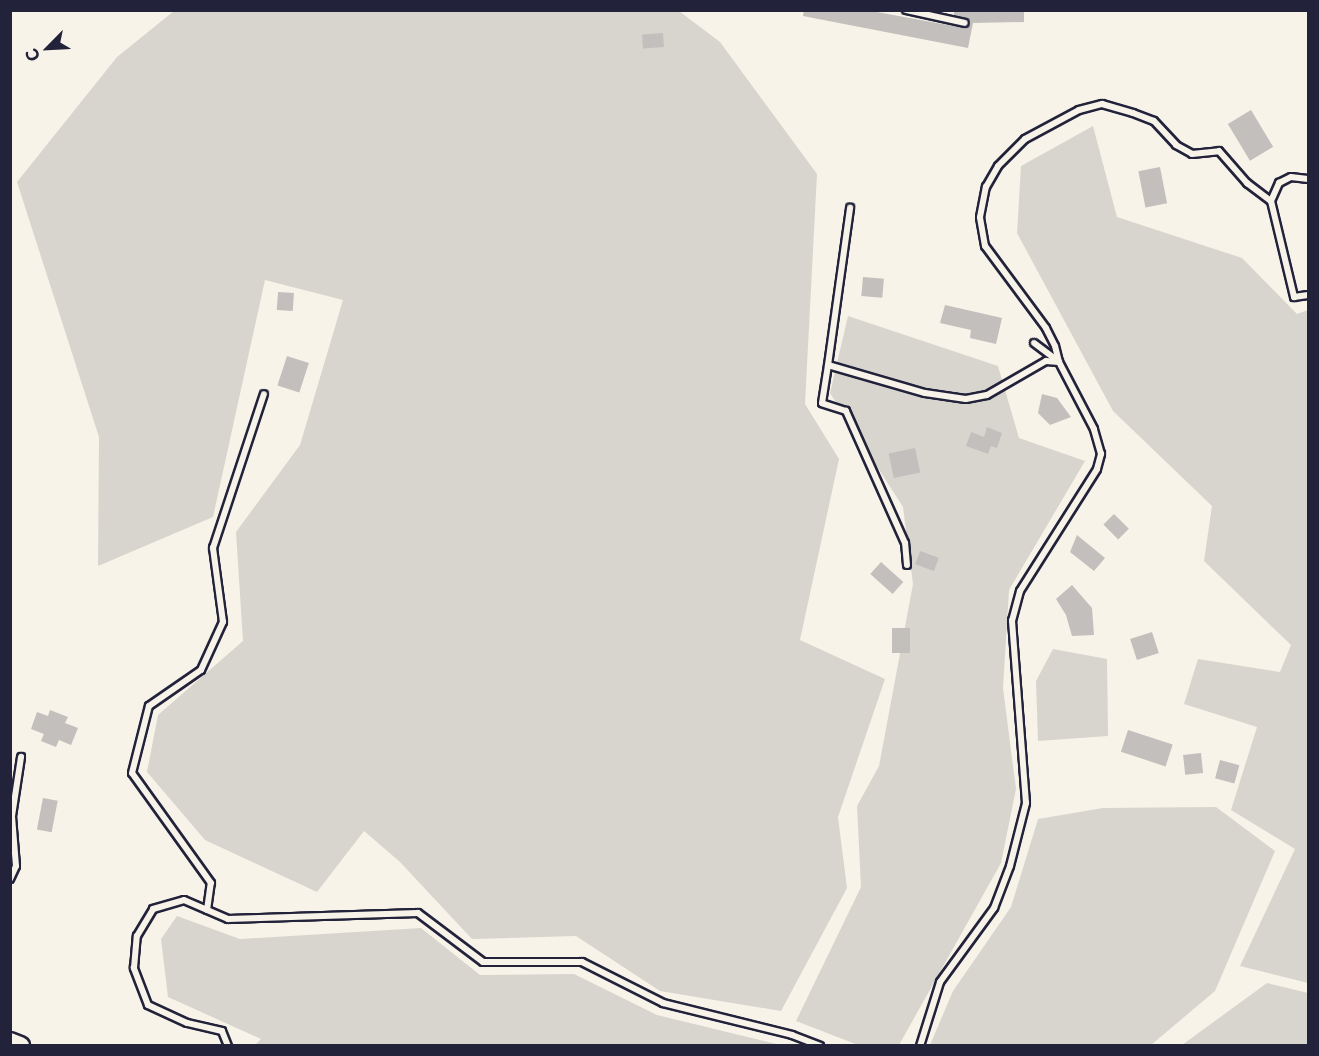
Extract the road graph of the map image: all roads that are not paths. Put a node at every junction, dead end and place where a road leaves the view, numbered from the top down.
1 (906, 10) edge
2 (965, 23) dead end
3 (1308, 179) edge
4 (1271, 201) junction
5 (850, 208) dead end
6 (1308, 295) edge
7 (1034, 343) dead end
8 (1059, 362) junction
9 (828, 365) junction
10 (264, 394) dead end
11 (907, 565) dead end
12 (21, 757) dead end
13 (10, 879) edge
14 (207, 910) junction
15 (10, 1042) edge
16 (20, 1046) edge
17 (228, 1046) edge
18 (820, 1046) edge
19 (920, 1046) edge

1 - 2 lane
3 - 4 lane
4 - 6 lane
4 - 8 lane
5 - 9 lane
7 - 8 lane
8 - 9 lane
8 - 19 lane
9 - 11 lane
10 - 14 lane
12 - 13 lane
14 - 17 lane
14 - 18 lane
15 - 16 main road

